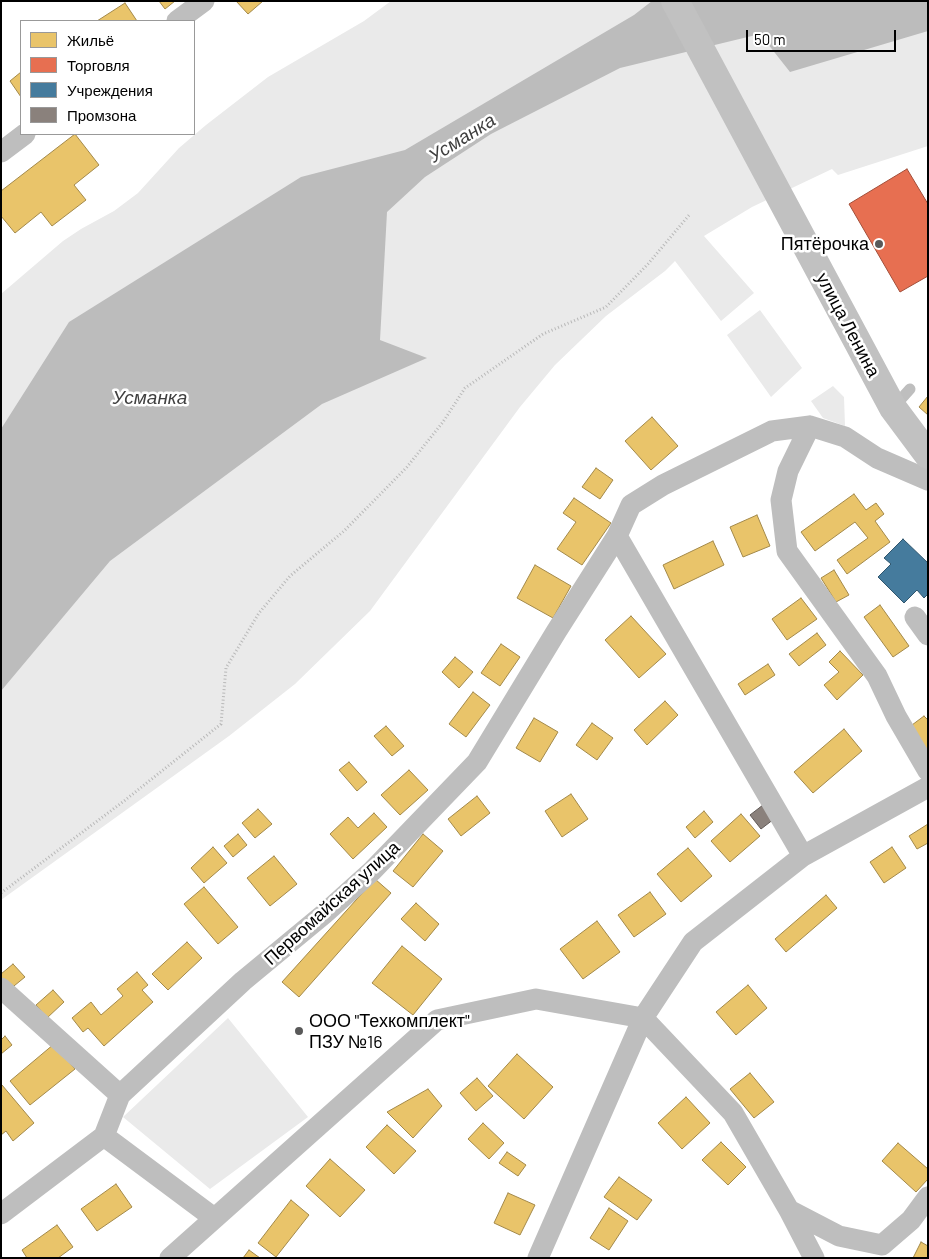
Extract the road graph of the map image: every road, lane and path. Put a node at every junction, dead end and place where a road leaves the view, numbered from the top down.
1 (204, 1) edge
2 (675, 1) edge
3 (178, 20) edge
4 (25, 135) edge
5 (1, 152) edge
6 (690, 214) dead end
7 (810, 426) junction
8 (928, 455) edge
9 (928, 480) edge
10 (617, 536) junction
11 (915, 617) dead end
12 (928, 635) edge
13 (928, 771) edge
14 (928, 787) edge
15 (803, 856) junction
16 (1, 893) edge
17 (1, 988) edge
18 (643, 1018) junction
19 (120, 1096) junction
20 (104, 1136) junction
21 (928, 1197) edge
22 (789, 1210) junction
23 (1, 1214) edge
24 (214, 1218) junction
25 (873, 1250) edge
26 (170, 1258) edge
27 (538, 1258) edge
28 (814, 1258) edge

1 - 3 street
2 - 8 main road, улица Ленина
4 - 5 street
6 - 16 path
7 - 9 street
7 - 10 street, Первомайская улица
7 - 13 street
10 - 15 street
10 - 19 street, Первомайская улица
11 - 12 street
14 - 15 street
15 - 18 street
17 - 19 street
18 - 22 street
18 - 24 street
18 - 27 street
19 - 20 street, Первомайская улица
20 - 23 street
20 - 24 street
21 - 25 street
22 - 25 street
22 - 28 street
24 - 26 street

